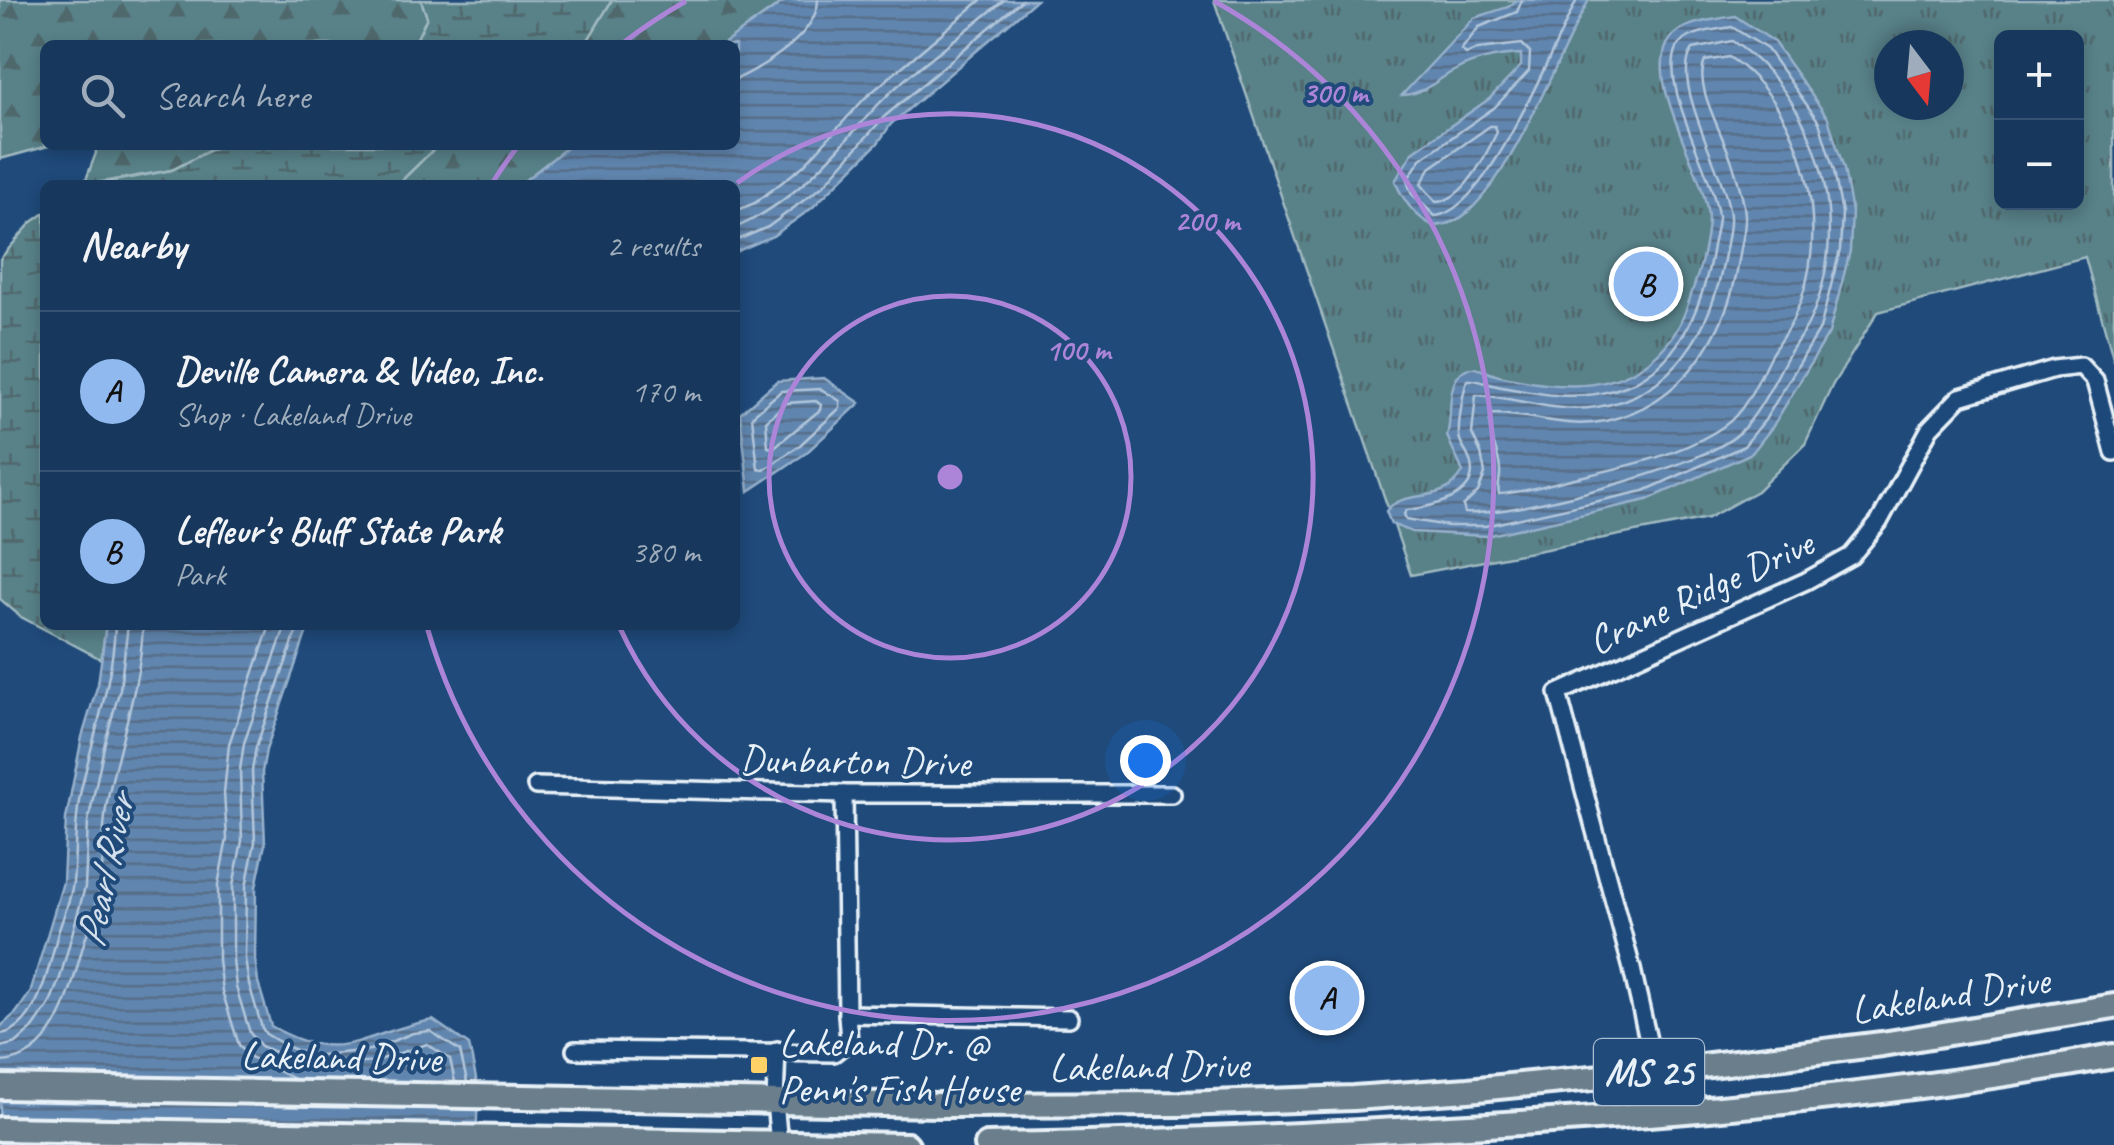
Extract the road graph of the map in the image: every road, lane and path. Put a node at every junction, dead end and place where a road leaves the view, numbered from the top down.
1 (2114, 452) edge
2 (536, 786) dead end
3 (844, 794) junction
4 (1172, 794) dead end
5 (2114, 1006) edge
6 (847, 1014) junction
7 (1069, 1018) dead end
8 (574, 1050) dead end
9 (777, 1050) junction
10 (2114, 1056) edge
11 (1653, 1072) junction
12 (0, 1087) edge
13 (775, 1101) junction
14 (1664, 1115) junction
15 (0, 1129) edge
16 (574, 1142) edge
17 (779, 1143) edge
18 (906, 1145) edge
19 (987, 1145) edge

1 - 11 street, Crane Ridge Drive
2 - 3 street, Dunbarton Drive
3 - 4 street, Dunbarton Drive
3 - 6 street
5 - 11 highway, Lakeland Drive / MS 25
6 - 7 street
6 - 9 street
8 - 9 street
9 - 13 street
10 - 14 highway, Lakeland Drive / MS 25
11 - 13 highway, Lakeland Drive / MS 25
11 - 14 street
12 - 13 highway, Lakeland Drive / MS 25
13 - 17 street
14 - 19 highway, Lakeland Drive / MS 25
15 - 16 highway, Lakeland Drive
16 - 17 highway, Lakeland Drive
17 - 18 highway, Lakeland Drive

